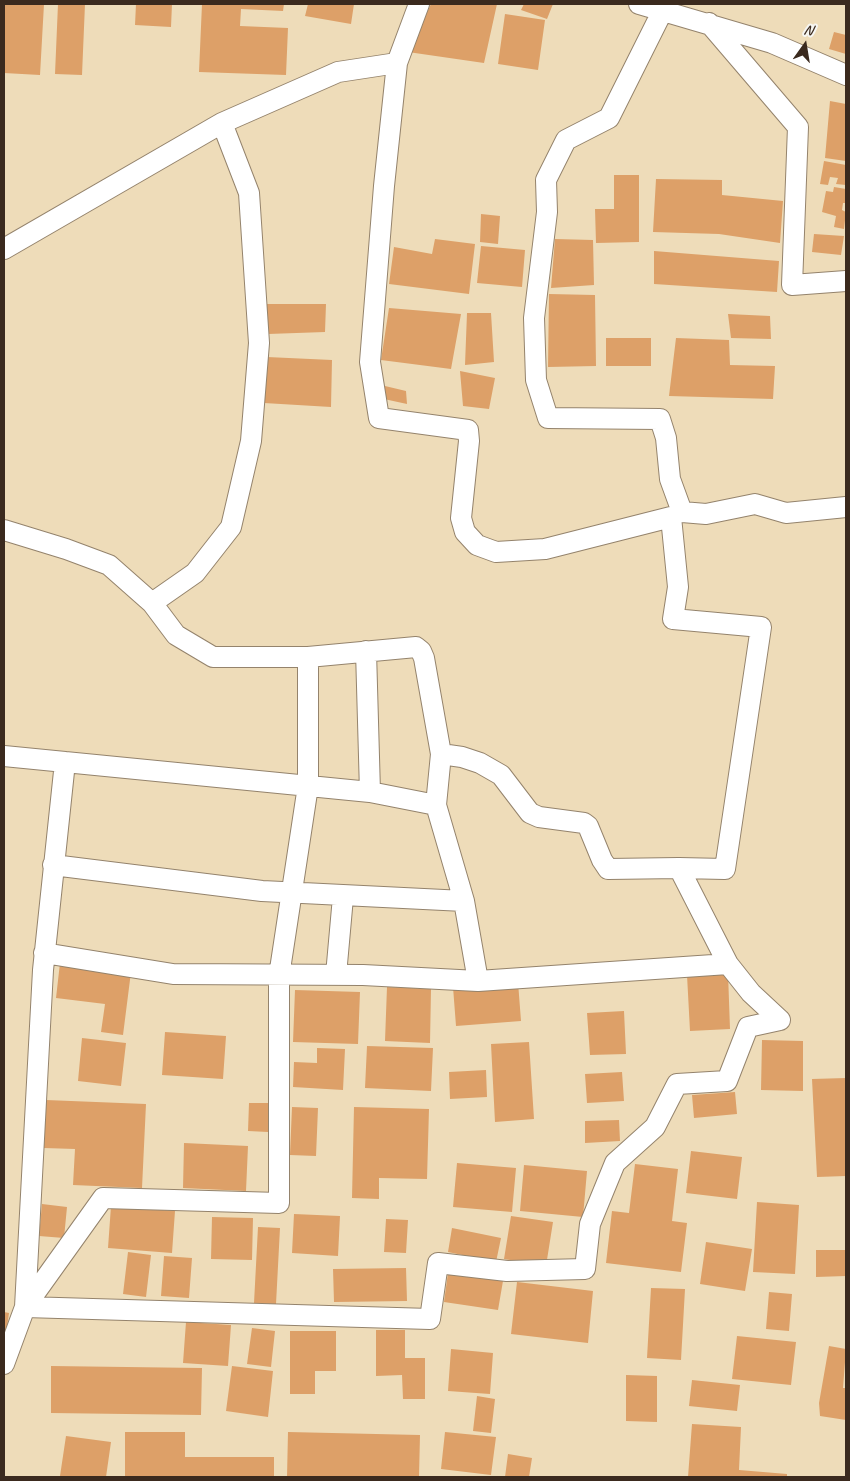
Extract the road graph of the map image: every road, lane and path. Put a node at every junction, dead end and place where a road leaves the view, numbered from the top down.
1 (420, 4) edge
2 (638, 4) edge
3 (663, 10) junction
4 (709, 23) junction
5 (397, 63) junction
6 (846, 75) edge
7 (222, 123) junction
8 (4, 249) edge
9 (846, 281) edge
10 (846, 507) edge
11 (4, 530) edge
12 (152, 603) junction
13 (366, 651) junction
14 (308, 657) junction
15 (441, 754) junction
16 (4, 756) edge
17 (65, 762) junction
18 (308, 786) junction
19 (370, 792) junction
20 (436, 805) junction
21 (54, 866) junction
22 (679, 868) junction
23 (291, 893) junction
24 (343, 897) junction
25 (464, 902) junction
26 (44, 953) junction
27 (728, 964) junction
28 (336, 975) junction
29 (279, 976) junction
30 (478, 980) junction
31 (25, 1306) junction
32 (4, 1364) edge

1 - 5 street
2 - 3 street
3 - 4 street
3 - 10 street
4 - 6 street
4 - 9 street
5 - 7 street
5 - 22 street
7 - 8 street
7 - 12 street
11 - 12 street
12 - 14 street
13 - 14 street
13 - 15 street
13 - 19 street
14 - 18 street
15 - 20 street
15 - 22 street
16 - 17 street
17 - 18 street
17 - 21 street
18 - 19 street
18 - 23 street
19 - 20 street
20 - 25 street
21 - 23 street
21 - 26 street
22 - 27 street
23 - 24 street
23 - 29 street
24 - 25 street
24 - 28 street
25 - 30 street
26 - 29 street
26 - 31 street
27 - 30 street
27 - 31 street
28 - 29 street
28 - 30 street
29 - 31 street
31 - 32 street

